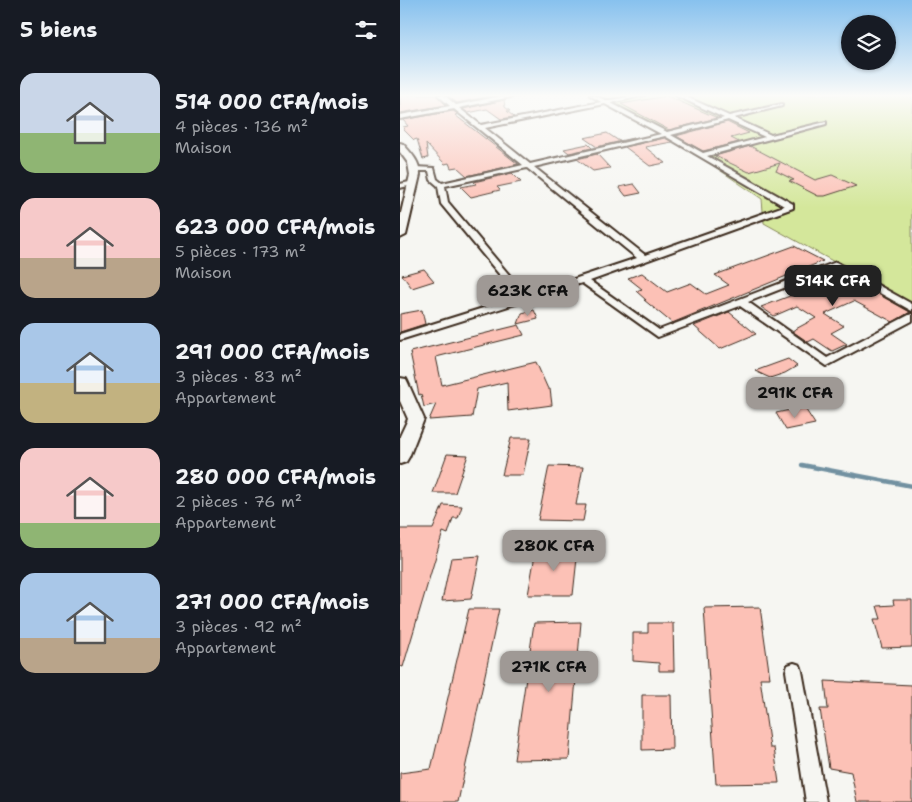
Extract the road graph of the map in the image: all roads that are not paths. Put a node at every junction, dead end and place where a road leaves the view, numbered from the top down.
1 (488, 132) edge
2 (662, 132) edge
3 (676, 132) edge
4 (761, 132) edge
5 (788, 132) edge
6 (667, 135) junction
7 (771, 137) junction
8 (400, 146) edge
9 (702, 155) junction
10 (530, 166) junction
11 (415, 169) junction
12 (414, 183) junction
13 (441, 185) junction
14 (400, 186) edge
15 (771, 195) junction
16 (402, 215) edge
17 (765, 215) junction
18 (400, 235) edge
19 (643, 258) junction
20 (583, 280) junction
21 (524, 299) junction
22 (741, 302) junction
23 (912, 308) edge
24 (912, 317) edge
25 (400, 337) edge
26 (400, 383) edge
27 (400, 457) edge
28 (794, 671) dead end
29 (816, 802) edge

1 - 10 street
2 - 6 street
3 - 6 street
4 - 7 street
5 - 7 street
6 - 9 street
6 - 10 street
7 - 9 street
8 - 11 street
9 - 15 street
10 - 13 street
10 - 19 street
11 - 12 street
11 - 13 street
12 - 14 street
12 - 16 street
13 - 21 street
15 - 17 street
15 - 17 street
16 - 18 street
17 - 19 street
19 - 20 street
20 - 21 street
20 - 22 street
21 - 25 street
22 - 23 street
22 - 24 street
26 - 27 street
28 - 29 street

